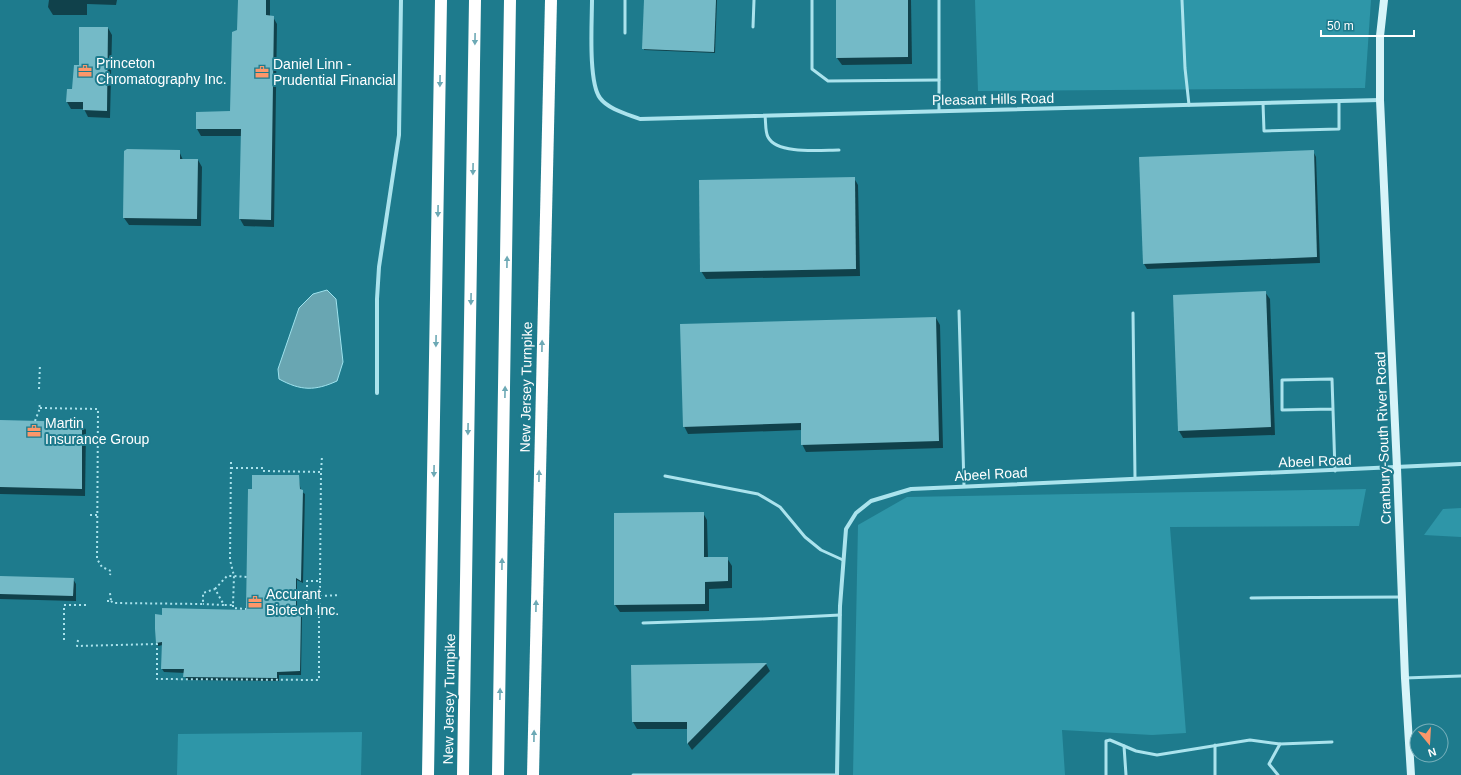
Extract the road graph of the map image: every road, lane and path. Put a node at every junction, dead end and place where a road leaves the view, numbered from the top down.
1 (401, 0) edge
2 (441, 0) edge
3 (475, 0) edge
4 (510, 0) edge
5 (550, 0) edge
6 (592, 0) edge
7 (625, 0) edge
8 (754, 0) edge
9 (812, 0) edge
10 (939, 0) edge
11 (1182, 0) edge
12 (1384, 0) edge
13 (753, 27) dead end
14 (625, 33) dead end
15 (939, 80) junction
16 (1380, 100) junction
17 (1339, 101) junction
18 (1263, 103) junction
19 (1190, 105) junction
20 (939, 111) junction
21 (765, 116) junction
22 (839, 150) dead end
23 (959, 311) dead end
24 (1133, 312) dead end
25 (40, 364) dead end
26 (39, 389) dead end
27 (377, 393) dead end
28 (39, 403) dead end
29 (40, 408) junction
30 (1333, 409) junction
31 (35, 421) dead end
32 (322, 456) dead end
33 (231, 462) dead end
34 (1461, 464) edge
35 (231, 468) junction
36 (1397, 468) junction
37 (1335, 471) junction
38 (321, 472) junction
39 (665, 476) dead end
40 (1135, 478) junction
41 (964, 486) junction
42 (90, 515) dead end
43 (97, 515) junction
44 (843, 560) junction
45 (110, 575) dead end
46 (234, 576) junction
47 (247, 577) dead end
48 (320, 581) junction
49 (215, 589) junction
50 (110, 593) dead end
51 (296, 596) dead end
52 (307, 596) junction
53 (320, 596) junction
54 (340, 596) dead end
55 (1402, 597) junction
56 (1251, 598) dead end
57 (107, 601) dead end
58 (111, 601) junction
59 (203, 604) junction
60 (89, 605) dead end
61 (224, 605) junction
62 (233, 605) junction
63 (246, 609) dead end
64 (319, 611) junction
65 (840, 615) junction
66 (643, 623) dead end
67 (64, 640) dead end
68 (78, 640) dead end
69 (1461, 676) edge
70 (1404, 678) junction
71 (1332, 742) dead end
72 (1280, 744) junction
73 (1124, 746) junction
74 (1215, 746) junction
75 (633, 774) edge
76 (428, 775) edge
77 (463, 775) edge
78 (498, 775) edge
79 (533, 775) edge
80 (837, 775) edge
81 (1106, 775) edge
82 (1126, 775) edge
83 (1215, 775) edge
84 (1278, 775) edge
85 (1411, 775) edge

1 - 27 street
2 -> 76 highway, New Jersey Turnpike
3 -> 77 highway, New Jersey Turnpike
78 -> 4 highway, New Jersey Turnpike
79 -> 5 highway, New Jersey Turnpike
6 - 21 street, Pleasant Hills Road
7 - 14 lane
8 - 13 lane
9 - 15 lane
10 - 15 lane
11 - 19 lane
12 - 16 main road, Cranbury-South River Road
15 - 20 lane
16 - 17 street, Pleasant Hills Road
16 - 36 main road, Cranbury-South River Road
17 - 18 street, Pleasant Hills Road
17 - 18 lane
18 - 19 street, Pleasant Hills Road
19 - 20 street, Pleasant Hills Road
20 - 21 street, Pleasant Hills Road
21 - 22 lane
23 - 41 lane
24 - 40 lane
25 - 26 path
28 - 29 path
29 - 31 path
29 - 43 path
30 - 30 lane
30 - 37 lane
32 - 38 path
33 - 35 path
34 - 36 street, Abeel Road
35 - 38 path
35 - 46 path
36 - 37 street, Abeel Road
36 - 55 main road, Cranbury-South River Road
37 - 40 street, Abeel Road
38 - 48 path
39 - 44 lane
40 - 41 street, Abeel Road
41 - 44 street, Abeel Road
42 - 43 path
43 - 45 path
44 - 65 street, Abeel Road
46 - 47 path
46 - 49 path
46 - 62 path
48 - 52 path
48 - 53 path
49 - 59 path
49 - 61 path
50 - 58 path
51 - 52 path
52 - 53 path
52 - 64 path
53 - 54 path
53 - 64 path
55 - 56 lane
55 - 70 main road, Cranbury-South River Road
57 - 58 path
58 - 59 path
59 - 61 path
60 - 67 path
61 - 62 path
62 - 63 path
64 - 68 path
65 - 66 lane
65 - 80 street, Abeel Road
69 - 70 lane
70 - 85 main road, Cranbury-South River Road
71 - 72 lane
72 - 74 lane
72 - 84 lane
73 - 74 lane
73 - 81 lane
73 - 82 lane
74 - 83 lane
75 - 80 lane

